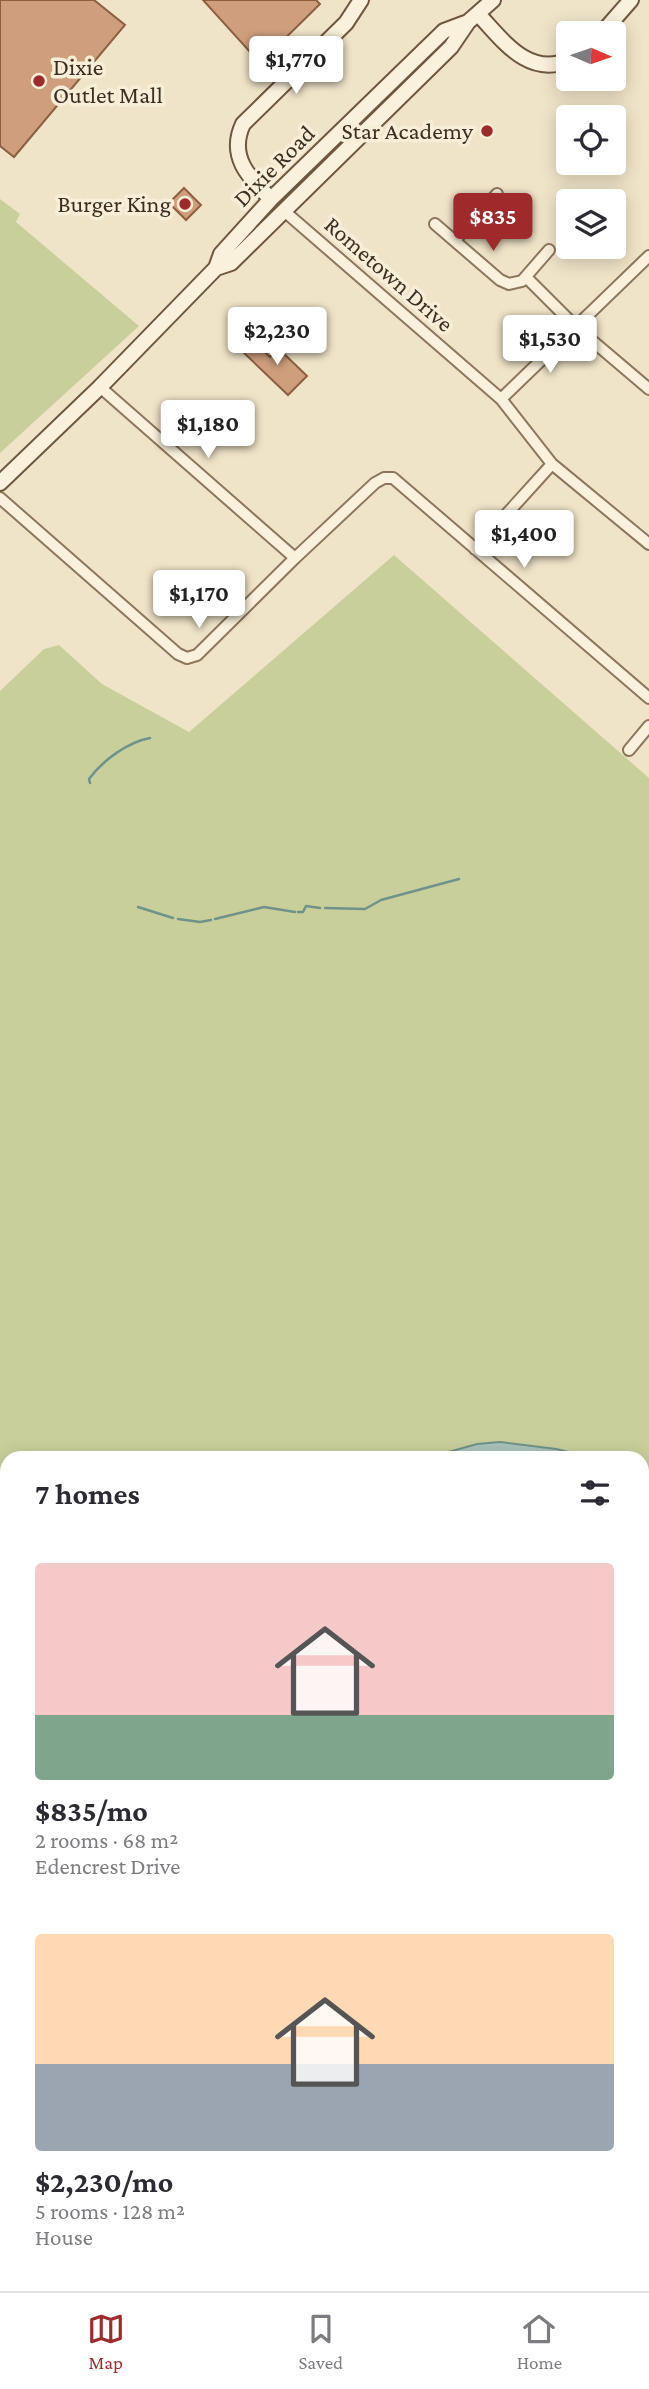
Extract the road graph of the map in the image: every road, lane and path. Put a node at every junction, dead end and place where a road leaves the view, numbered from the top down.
1 (361, 0) edge
2 (494, 0) edge
3 (631, 0) edge
4 (473, 18) junction
5 (613, 21) edge
6 (556, 63) edge
7 (496, 194) dead end
8 (271, 199) junction
9 (283, 210) junction
10 (435, 224) dead end
11 (455, 240) junction
12 (549, 250) dead end
13 (649, 256) edge
14 (216, 268) junction
15 (526, 276) junction
16 (576, 327) junction
17 (100, 387) junction
18 (649, 389) edge
19 (501, 400) junction
20 (552, 464) junction
21 (0, 483) edge
22 (0, 498) edge
23 (649, 544) edge
24 (475, 548) junction
25 (295, 558) junction
26 (649, 698) edge
27 (649, 726) edge
28 (629, 750) dead end

1 - 8 main road
2 - 4 main road, Dixie Road
3 - 5 main road
4 - 6 main road
4 - 8 main road, Dixie Road
4 - 9 main road, Dixie Road
7 - 11 street
8 - 14 main road, Dixie Road
9 - 14 main road, Dixie Road
9 - 19 street, Rometown Drive
10 - 11 street
11 - 15 street
12 - 15 street
13 - 16 street
14 - 17 main road, Dixie Road
15 - 16 street
16 - 18 street
16 - 19 street
17 - 21 main road, Dixie Road
17 - 25 street
19 - 20 street, Rometown Drive
20 - 23 street, Rometown Drive
20 - 24 street
22 - 25 street
24 - 25 street
24 - 26 street
27 - 28 street

